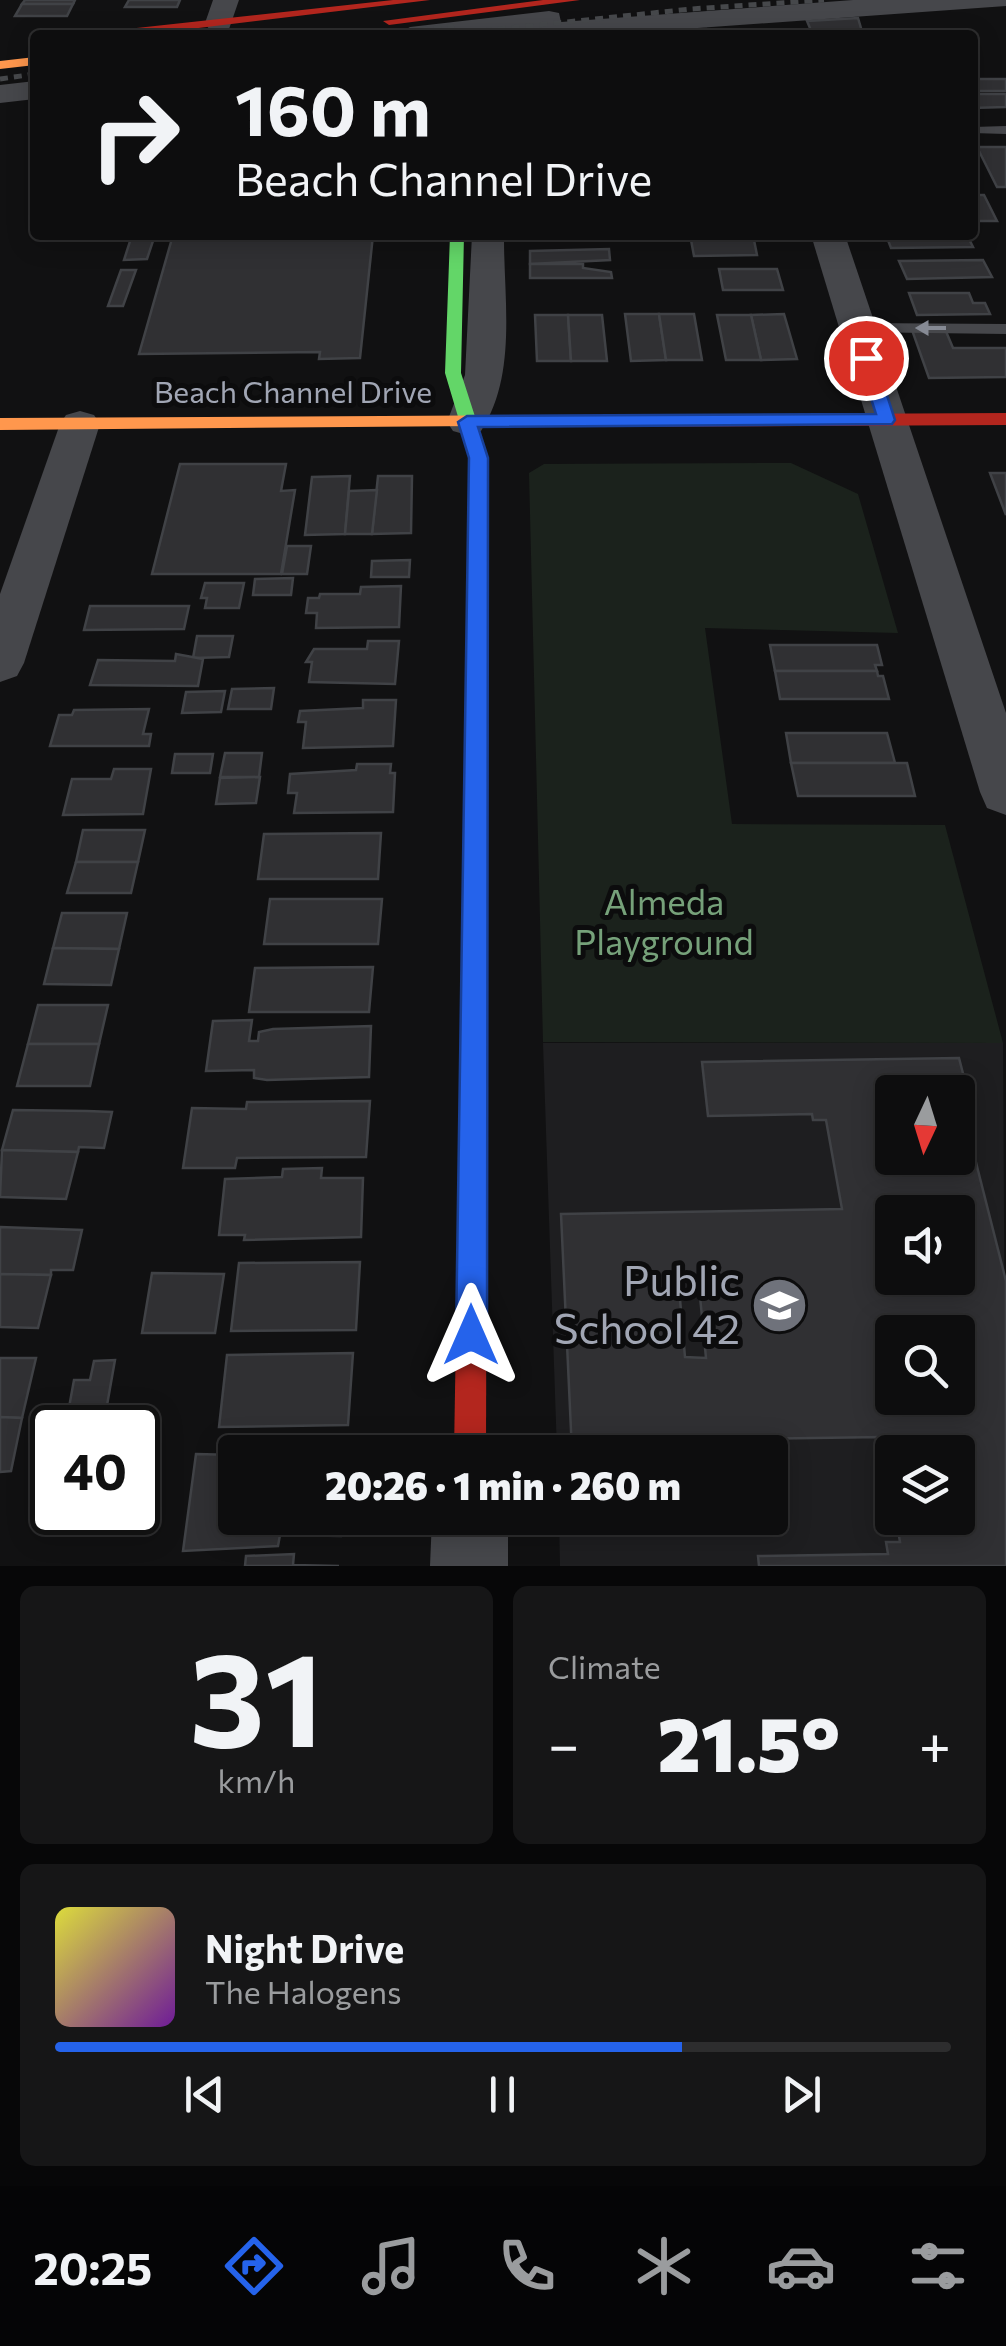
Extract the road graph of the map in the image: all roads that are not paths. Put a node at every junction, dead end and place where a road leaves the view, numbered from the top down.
1 (424, 0) edge
2 (574, 0) edge
3 (999, 0) edge
4 (482, 5) edge
5 (223, 11) edge
6 (768, 20) edge
7 (133, 30) edge
8 (302, 30) edge
9 (529, 30) edge
10 (565, 30) edge
11 (30, 44) edge
12 (0, 47) edge
13 (30, 62) edge
14 (0, 65) edge
15 (30, 79) edge
16 (0, 82) edge
17 (30, 91) edge
18 (0, 94) edge
19 (978, 130) dead end
20 (1006, 130) edge
21 (472, 240) edge
22 (830, 240) edge
23 (857, 328) junction
24 (1006, 329) edge
25 (1006, 419) edge
26 (886, 420) junction
27 (467, 422) junction
28 (0, 424) edge
29 (80, 424) junction
30 (0, 663) edge
31 (1006, 792) edge
32 (470, 1435) edge
33 (470, 1535) edge
34 (470, 1566) edge

1 - 5 main road
2 - 4 main road
3 - 10 street
4 - 8 main road
5 - 7 main road
6 - 9 street
11 - 12 main road
13 - 14 main road
15 - 16 street
17 - 18 street
19 - 20 lane
21 - 27 street
22 - 23 street
24 -> 23 lane
23 - 26 street
25 - 26 main road, Beach Channel Drive
26 - 27 main road, Beach Channel Drive
26 - 31 street
27 - 29 main road, Beach Channel Drive
27 - 32 main road
28 - 29 main road, Beach Channel Drive
29 - 30 street
33 - 34 street

